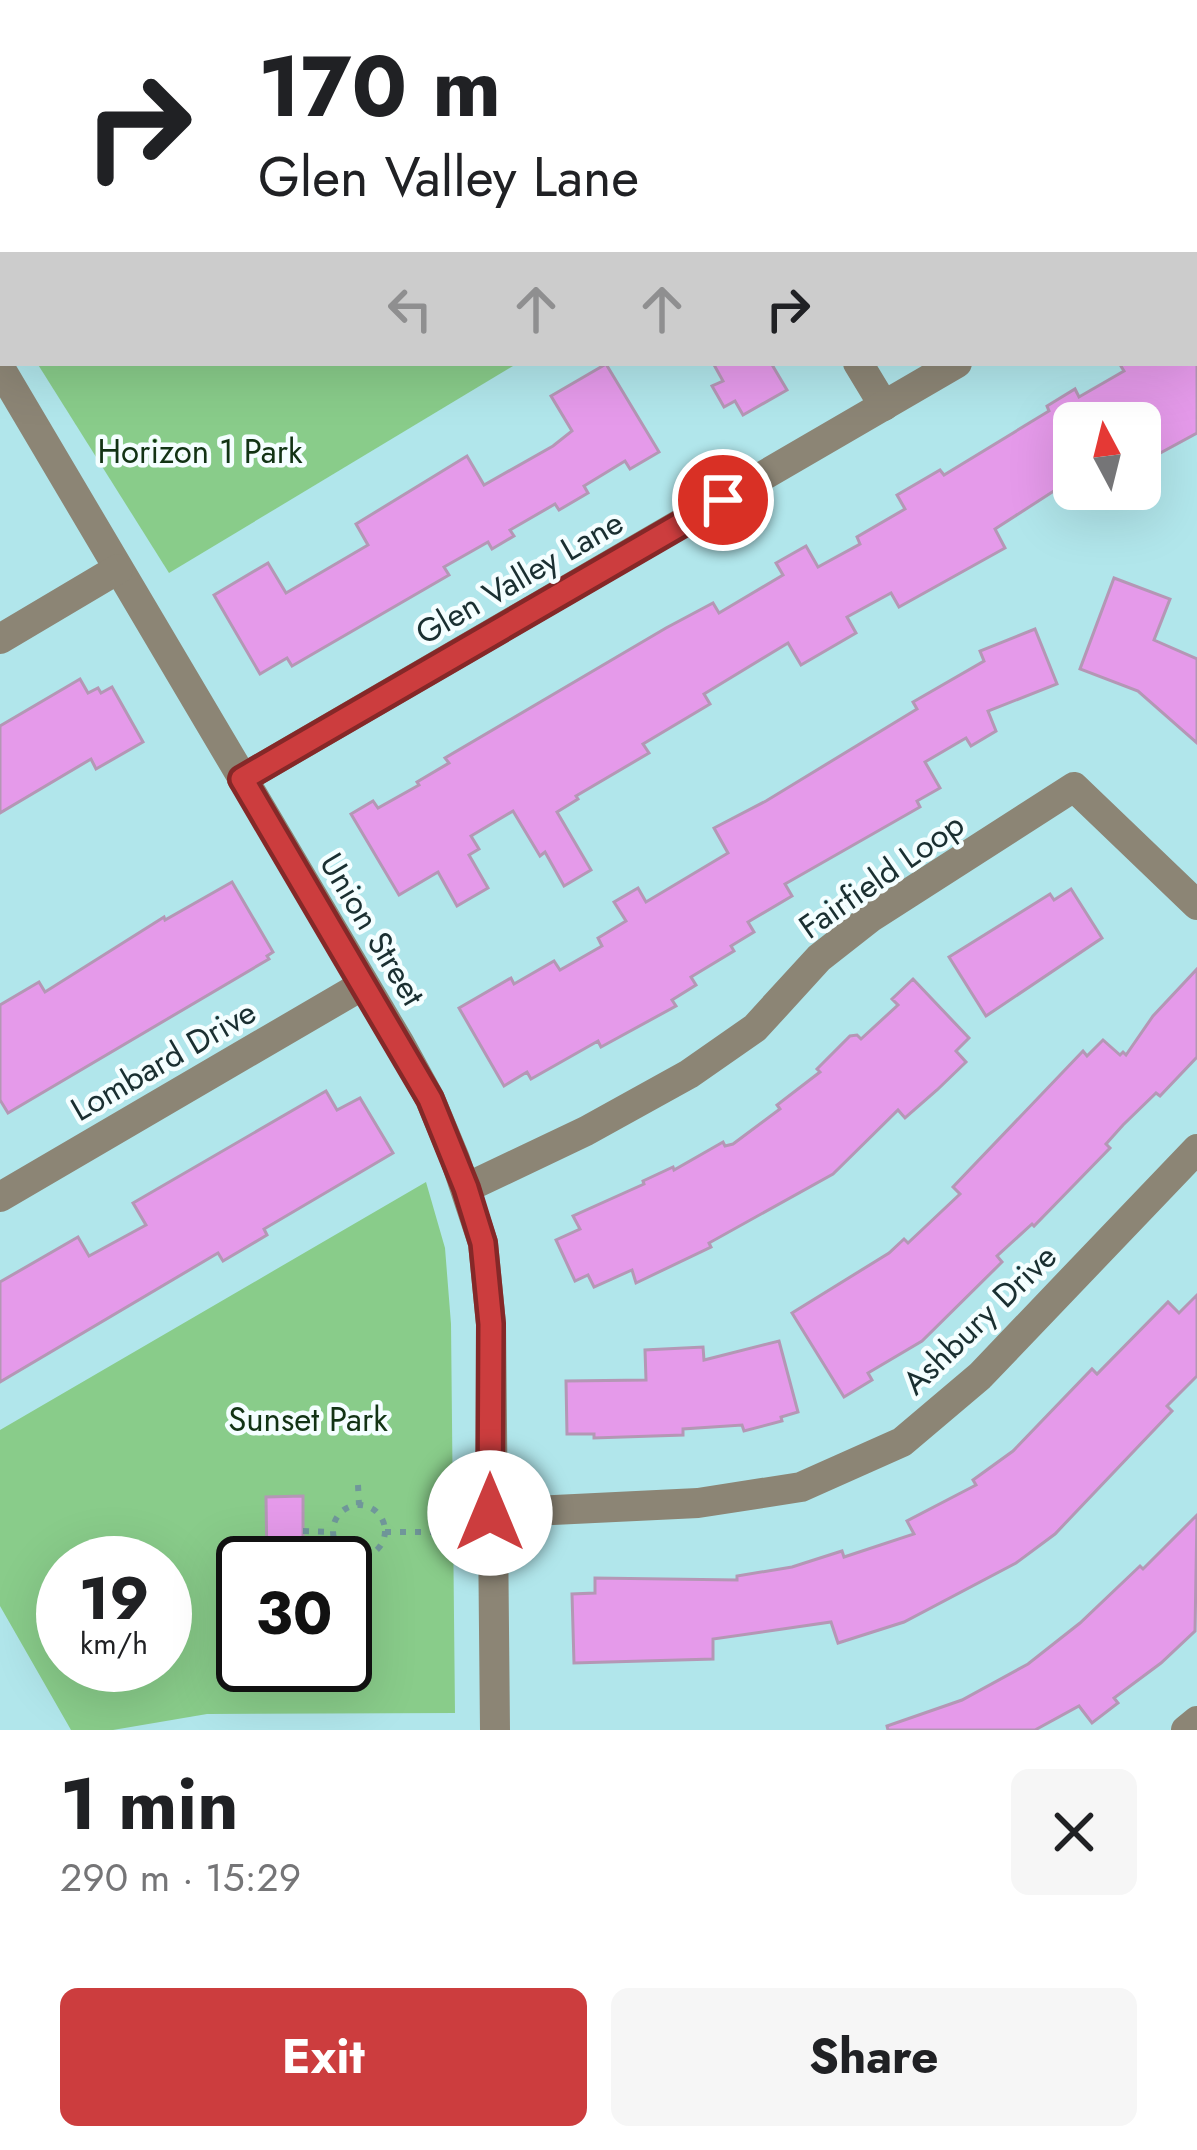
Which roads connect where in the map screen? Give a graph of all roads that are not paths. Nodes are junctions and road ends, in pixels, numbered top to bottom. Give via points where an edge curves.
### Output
1 (859, 366) edge
2 (952, 366) edge
3 (0, 368) edge
4 (884, 406) junction
5 (118, 569) junction
6 (0, 638) edge
7 (242, 779) junction
8 (1197, 904) edge
9 (363, 985) junction
10 (1197, 1149) edge
11 (466, 1188) junction
12 (0, 1197) edge
13 (491, 1523) junction
14 (1197, 1721) edge
15 (495, 1730) edge
16 (1186, 1730) edge

1 - 4 street
2 - 4 street, Glen Valley Lane
3 - 5 street, Union Street
4 - 7 street, Glen Valley Lane
5 - 6 street
5 - 7 street, Union Street
7 - 9 street, Union Street
8 - 11 street, Fairfield Loop via 1074,787 870,918 819,958 755,1028 688,1074
9 - 11 street, Union Street via 430,1099
9 - 12 street, Lombard Drive
10 - 13 street, Ashbury Drive via 980,1376 902,1442 801,1487
11 - 13 street, Union Street via 483,1243 491,1324
13 - 15 street, Union Street
14 - 16 street

